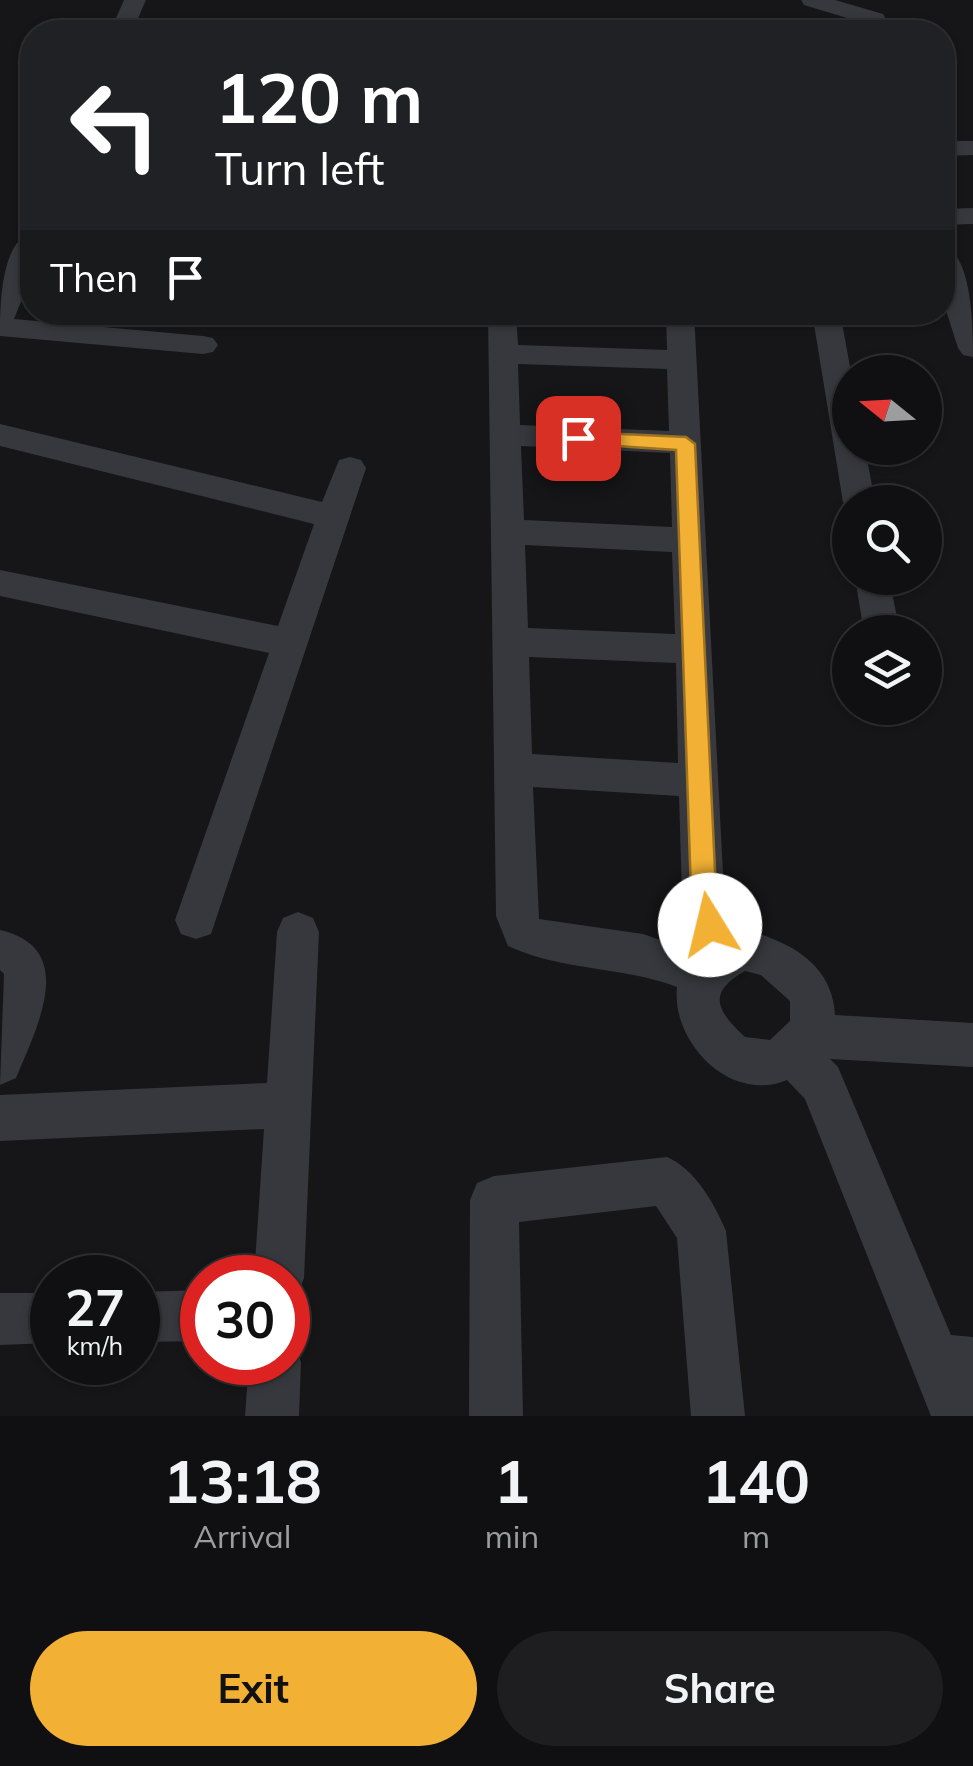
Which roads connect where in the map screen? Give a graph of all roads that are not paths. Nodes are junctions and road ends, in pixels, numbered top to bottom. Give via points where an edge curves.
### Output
1 (812, 0) edge
2 (877, 20) edge
3 (20, 273) edge
4 (955, 293) edge
5 (0, 319) edge
6 (503, 325) edge
7 (681, 325) edge
8 (828, 325) edge
9 (0, 327) edge
10 (203, 345) dead end
11 (973, 348) edge
12 (504, 354) junction
13 (682, 360) junction
14 (0, 435) edge
15 (506, 435) junction
16 (686, 444) junction
17 (350, 468) dead end
18 (856, 485) edge
19 (334, 516) junction
20 (508, 532) junction
21 (690, 540) junction
22 (0, 583) edge
23 (510, 642) junction
24 (290, 643) junction
25 (695, 649) junction
26 (514, 770) junction
27 (700, 781) junction
28 (196, 920) dead end
29 (298, 932) dead end
30 (0, 950) edge
31 (710, 967) junction
32 (801, 1045) junction
33 (973, 1046) edge
34 (0, 1062) edge
35 (289, 1104) junction
36 (0, 1118) edge
37 (280, 1255) edge
38 (0, 1318) edge
39 (30, 1318) edge
40 (954, 1361) edge
41 (274, 1385) edge
42 (272, 1416) edge
43 (496, 1416) edge
44 (718, 1416) edge
45 (958, 1416) edge

1 - 2 street
3 - 5 street
4 - 11 street
6 - 12 street
7 - 13 street
8 - 18 street
9 - 10 street
12 - 13 street
12 - 15 street
13 - 16 street
14 - 19 street
15 - 16 street
15 - 20 street
16 - 21 street
17 - 19 street
19 - 24 street
20 - 21 street
20 - 23 street
21 - 25 street
22 - 24 street
23 - 25 street
23 - 26 street
24 - 28 street
25 - 27 street
26 - 27 street
26 - 31 street via 516,916 523,932
27 - 31 street
29 - 35 street
30 - 34 street via 14,953 26,968
31 - 32 street via 741,950 790,966 814,1011
31 - 32 street via 696,999 701,1024 718,1046 742,1060 769,1063
32 - 33 street
32 - 40 street
35 - 36 street
35 - 37 street
38 - 39 street
40 - 45 street
41 - 42 street
43 - 44 street via 494,1200 667,1181 700,1231

